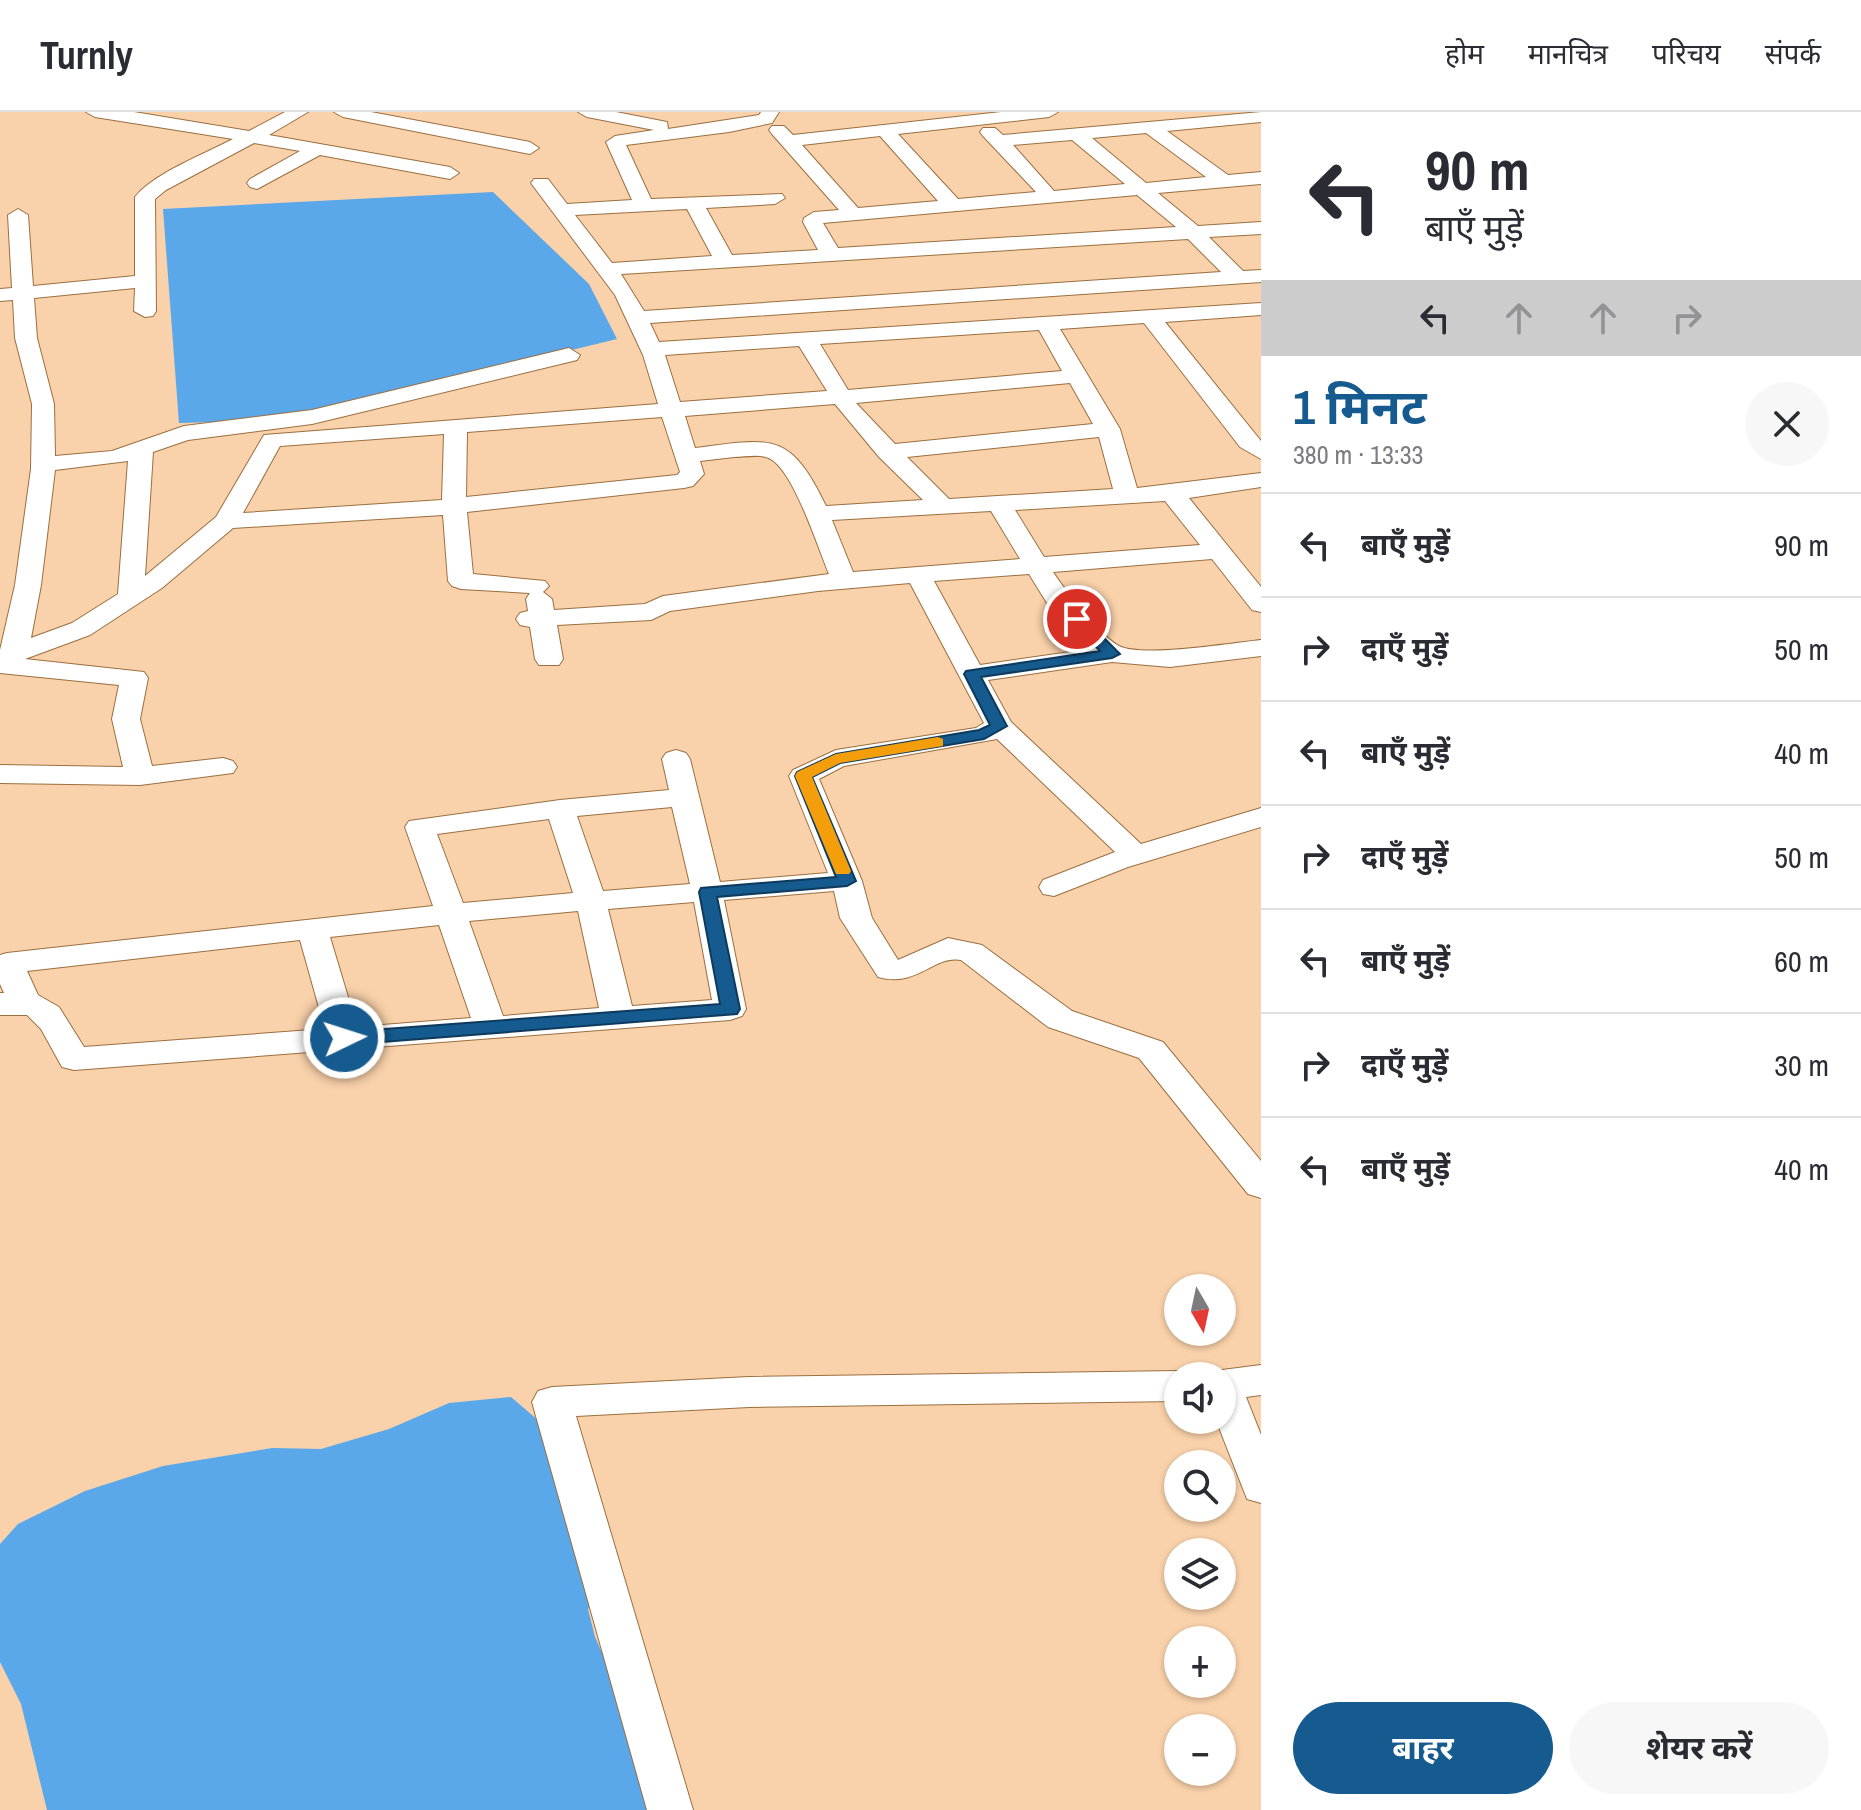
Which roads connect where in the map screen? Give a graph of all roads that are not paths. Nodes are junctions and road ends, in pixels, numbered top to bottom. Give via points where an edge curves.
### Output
1 (95, 112) edge
2 (186, 112) edge
3 (299, 112) edge
4 (343, 112) edge
5 (587, 112) edge
6 (1049, 112) edge
7 (768, 116) edge
8 (1261, 117) edge
9 (1239, 119) junction
10 (975, 121) junction
11 (167, 122) junction
12 (1149, 127) junction
13 (885, 131) junction
14 (692, 132) junction
15 (1261, 133) edge
16 (1076, 134) junction
17 (252, 137) junction
18 (791, 141) junction
19 (1000, 141) junction
20 (530, 148) dead end
21 (318, 149) junction
22 (450, 173) dead end
23 (1261, 178) edge
24 (1224, 181) junction
25 (257, 183) dead end
26 (541, 183) dead end
27 (1143, 189) junction
28 (1049, 197) junction
29 (775, 198) dead end
30 (693, 202) junction
31 (644, 205) junction
32 (953, 206) junction
33 (562, 210) junction
34 (853, 214) junction
35 (18, 215) dead end
36 (1261, 228) edge
37 (1192, 231) junction
38 (1093, 238) junction
39 (832, 256) junction
40 (725, 261) junction
41 (608, 269) junction
42 (1261, 276) edge
43 (1237, 277) junction
44 (144, 281) junction
45 (1135, 284) junction
46 (12, 294) edge
47 (1261, 309) edge
48 (145, 311) dead end
49 (1150, 317) junction
50 (636, 318) junction
51 (1046, 324) junction
52 (26, 338) junction
53 (0, 341) edge
54 (807, 341) junction
55 (651, 349) junction
56 (569, 355) dead end
57 (1076, 376) junction
58 (842, 397) junction
59 (671, 409) junction
60 (456, 425) junction
61 (1108, 429) junction
62 (141, 451) junction
63 (887, 452) junction
64 (1261, 452) edge
65 (686, 456) junction
66 (43, 464) junction
67 (1261, 480) edge
68 (1172, 493) junction
69 (1127, 494) junction
70 (454, 504) junction
71 (999, 504) junction
72 (944, 508) junction
73 (817, 514) junction
74 (226, 521) junction
75 (1218, 551) junction
76 (1037, 565) junction
77 (918, 575) junction
78 (844, 581) junction
79 (131, 597) junction
80 (1261, 604) edge
81 (536, 619) junction
82 (1261, 648) edge
83 (1112, 654) junction
84 (549, 659) dead end
85 (5, 660) edge
86 (972, 674) junction
87 (999, 726) junction
88 (676, 759) dead end
89 (223, 767) dead end
90 (0, 774) edge
91 (140, 776) junction
92 (685, 797) junction
93 (560, 809) junction
94 (1261, 817) edge
95 (1135, 855) junction
96 (847, 881) junction
97 (1054, 887) dead end
98 (707, 892) junction
99 (591, 901) junction
100 (450, 914) junction
101 (312, 929) junction
102 (11, 1001) edge
103 (618, 1018) junction
104 (491, 1027) junction
105 (344, 1038) junction
106 (1261, 1185) edge
107 (1236, 1383) edge
108 (1164, 1386) edge
109 (1261, 1487) edge
110 (670, 1810) edge

1 - 11 street
2 - 11 street
3 - 17 street
4 - 20 street
5 - 14 street
6 - 10 street
7 - 14 street via 733,128
7 - 18 street
8 - 9 street
9 - 12 street
9 - 15 street
10 - 13 street
10 - 19 street
11 - 17 street
12 - 16 street
12 - 24 street
13 - 18 street
13 - 32 street
14 - 31 street via 615,142
16 - 19 street
16 - 27 street
17 - 21 street
17 - 44 street via 145,197
18 - 34 street
19 - 28 street
21 - 22 street
21 - 25 street
23 - 24 street
24 - 27 street
26 - 33 street
27 - 28 street
27 - 37 street
28 - 32 street
29 - 30 street
30 - 31 street
30 - 40 street
31 - 33 street
32 - 34 street
33 - 41 street
34 - 39 street via 814,218
35 - 46 street
36 - 37 street
37 - 38 street
37 - 43 street
38 - 39 street
38 - 45 street
39 - 40 street
40 - 41 street
41 - 50 street
42 - 43 street
43 - 45 street
44 - 46 street
44 - 48 street
45 - 50 street
46 - 52 street
47 - 49 street
49 - 51 street
49 - 64 street
50 - 55 street
51 - 54 street
51 - 57 street
52 - 53 street
52 - 66 street via 43,404
54 - 55 street
54 - 58 street
55 - 59 street
56 - 62 street via 312,417 184,433
57 - 58 street
57 - 61 street
58 - 59 street
58 - 63 street
59 - 60 street
59 - 65 street
60 - 70 street
60 - 74 street via 272,440
61 - 63 street
61 - 69 street
62 - 66 street
62 - 79 street
63 - 72 street
65 - 70 street via 692,474 684,481
65 - 73 street via 779,453
66 - 85 street via 30,571
67 - 68 street
68 - 69 street
68 - 75 street
69 - 71 street
70 - 74 street
70 - 81 street via 461,581 535,580
71 - 72 street
71 - 76 street
72 - 73 street
73 - 78 street
74 - 79 street
75 - 76 street
75 - 80 street
76 - 77 street
76 - 83 street via 1059,602
77 - 78 street
77 - 86 street
78 - 81 street via 663,604 651,612
79 - 85 street via 81,629
81 - 84 street
82 - 83 street via 1170,659
83 - 86 street
85 - 91 street via 134,678 126,719
86 - 87 street
87 - 95 street
87 - 96 street via 984,735 836,759 803,776
88 - 92 street
89 - 91 street
90 - 91 street
92 - 93 street
92 - 98 street
93 - 99 street
93 - 100 street via 420,827
94 - 95 street
95 - 97 street
96 - 98 street
96 - 106 street via 856,918 889,970 903,970 948,948 971,952 1060,1019 1151,1050
98 - 99 street
98 - 103 street via 730,1009
99 - 100 street
99 - 103 street
100 - 101 street
100 - 104 street
101 - 102 street via 7,963
101 - 105 street
102 - 105 street via 47,1011 74,1059
103 - 104 street
104 - 105 street
107 - 109 street
108 - 110 street via 749,1392 552,1402

